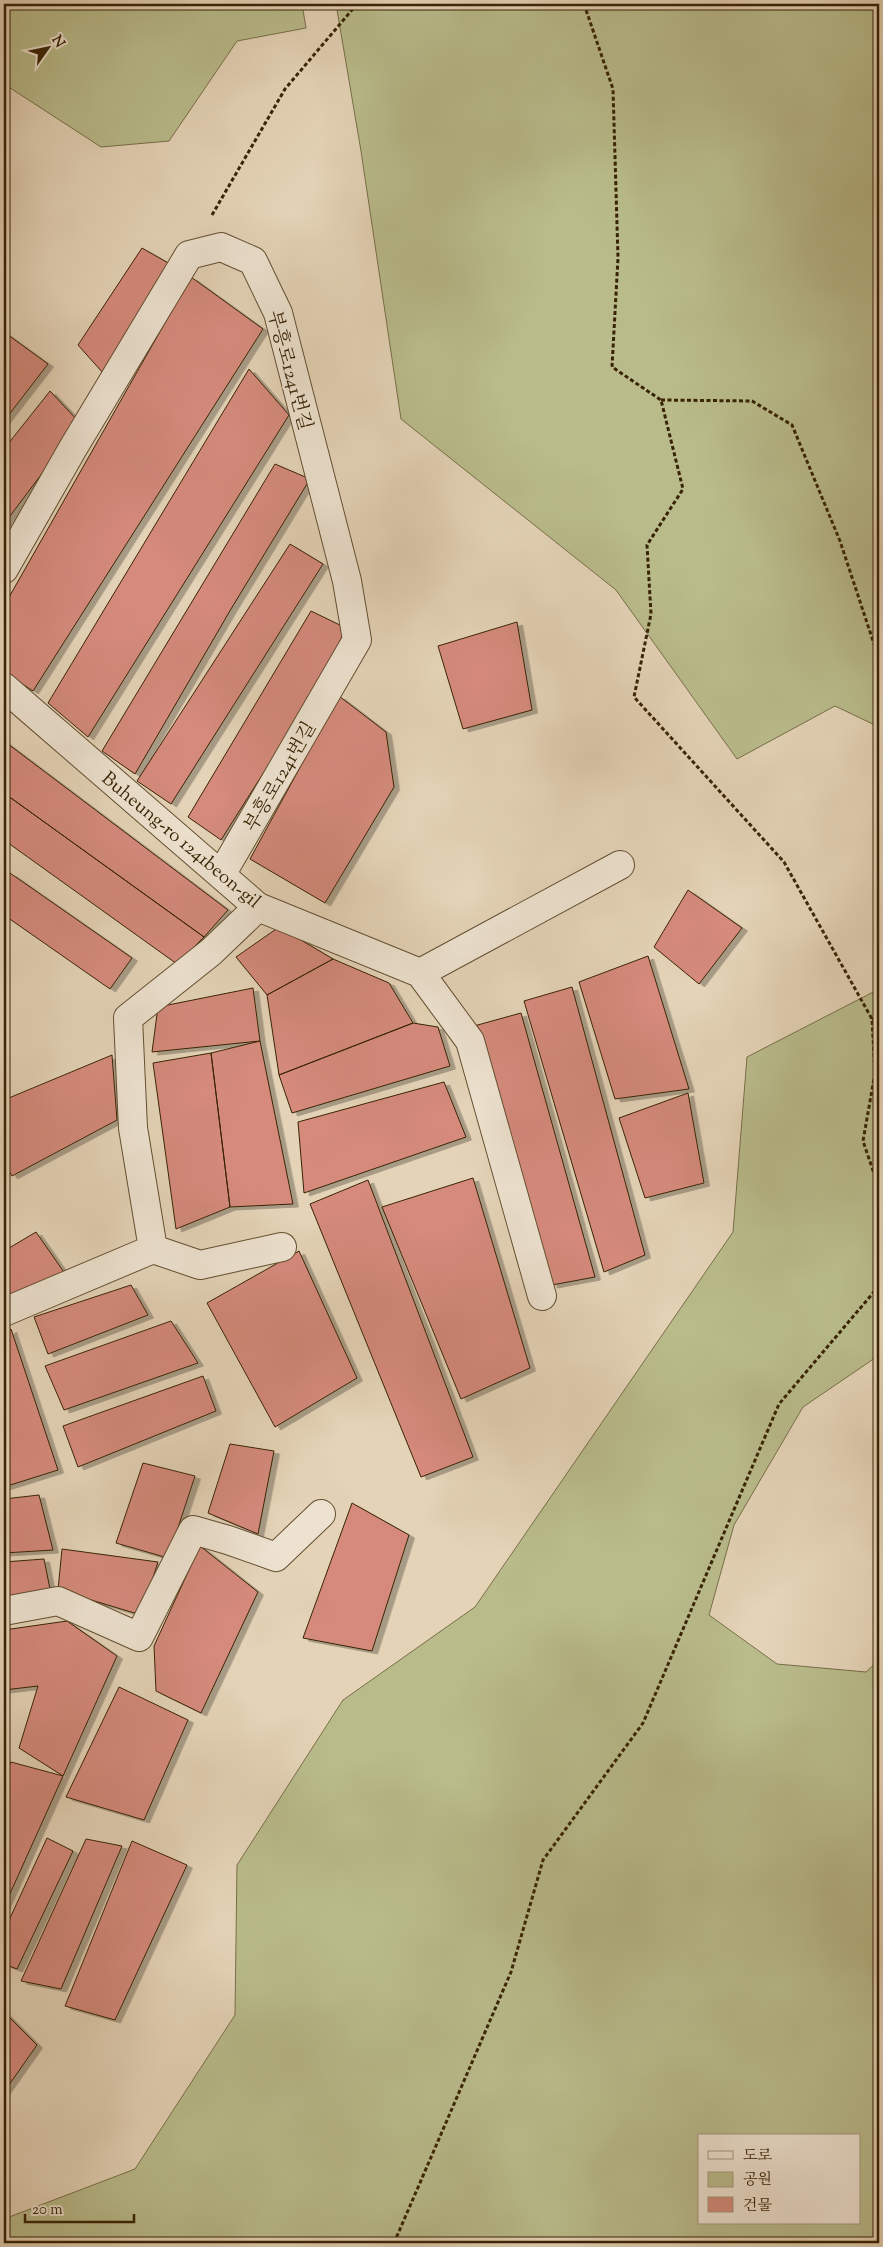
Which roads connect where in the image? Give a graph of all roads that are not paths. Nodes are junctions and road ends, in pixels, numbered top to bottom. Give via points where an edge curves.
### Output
1 (4, 569) edge
2 (4, 687) edge
3 (620, 865) dead end
4 (221, 874) junction
5 (258, 907) junction
6 (420, 973) junction
7 (282, 1247) dead end
8 (153, 1249) junction
9 (542, 1296) dead end
10 (4, 1312) edge
11 (321, 1514) dead end
12 (4, 1612) edge

1 - 4 lane, 부흥로1241번길 via 189,255 221,247 253,261 278,313 347,581 357,640
2 - 4 lane, Buheung-ro 1241beon-gil
3 - 6 lane
4 - 5 lane, Buheung-ro 1241beon-gil
5 - 6 lane, Buheung-ro 1241beon-gil
5 - 8 lane via 211,952 128,1018 133,1128
6 - 9 lane via 470,1041
7 - 8 lane via 200,1265
8 - 10 lane
11 - 12 lane via 276,1557 193,1530 140,1637 58,1601

